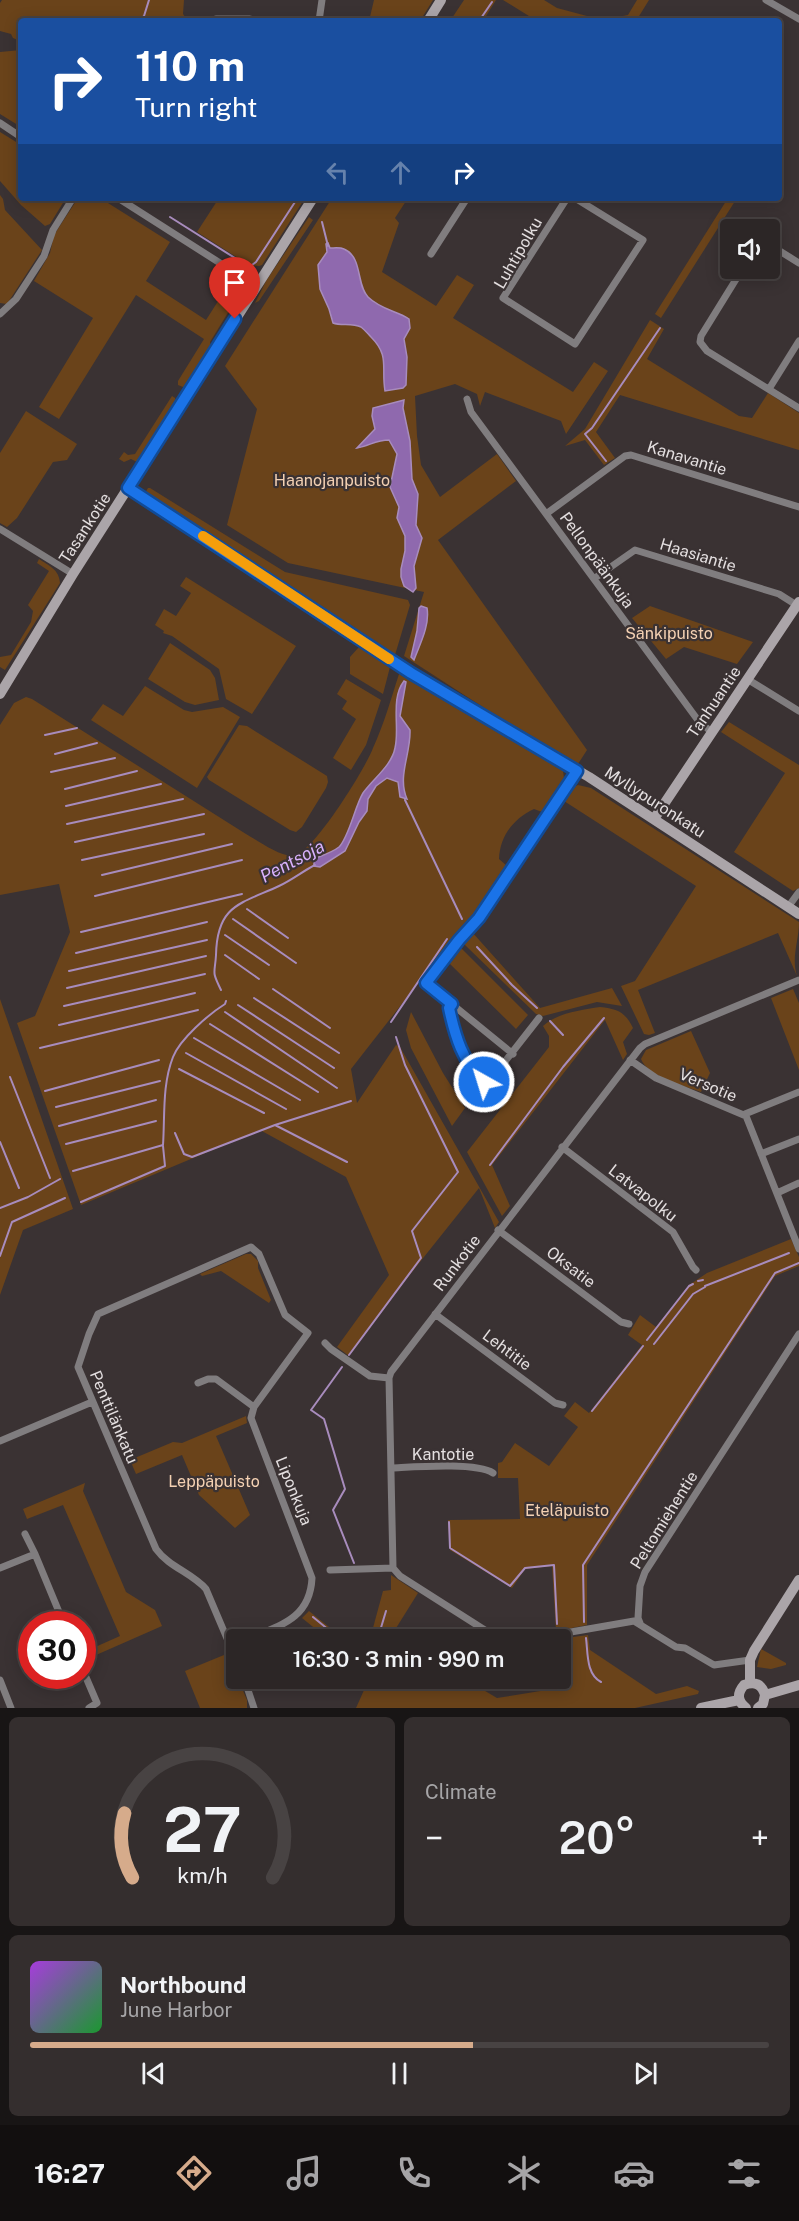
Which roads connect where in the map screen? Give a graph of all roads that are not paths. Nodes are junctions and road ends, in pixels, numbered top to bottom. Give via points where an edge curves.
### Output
1 (322, 0) edge
2 (441, 0) edge
3 (766, 0) edge
4 (319, 18) edge
5 (431, 18) edge
6 (799, 19) edge
7 (0, 123) edge
8 (18, 135) edge
9 (71, 201) edge
10 (123, 201) edge
11 (311, 201) edge
12 (465, 201) edge
13 (565, 201) edge
14 (580, 201) edge
15 (780, 251) edge
16 (431, 254) dead end
17 (799, 263) edge
18 (736, 279) edge
19 (256, 286) junction
20 (0, 314) edge
21 (799, 341) edge
22 (769, 389) junction
23 (467, 399) dead end
24 (799, 408) edge
25 (128, 488) junction
26 (799, 507) edge
27 (546, 514) junction
28 (0, 529) edge
29 (73, 574) junction
30 (595, 578) junction
31 (798, 605) edge
32 (747, 678) junction
33 (0, 694) edge
34 (799, 711) edge
35 (712, 732) junction
36 (577, 771) junction
37 (654, 819) junction
38 (799, 892) edge
39 (788, 907) junction
40 (799, 914) edge
41 (799, 980) edge
42 (452, 1004) junction
43 (539, 1018) dead end
44 (513, 1054) junction
45 (630, 1060) junction
46 (799, 1092) edge
47 (745, 1114) junction
48 (799, 1139) edge
49 (562, 1147) junction
50 (761, 1154) junction
51 (799, 1183) edge
52 (777, 1192) junction
53 (498, 1230) junction
54 (798, 1243) edge
55 (696, 1270) dead end
56 (435, 1314) junction
57 (629, 1324) dead end
58 (799, 1334) edge
59 (325, 1343) dead end
60 (389, 1378) junction
61 (198, 1383) dead end
62 (92, 1402) junction
63 (563, 1405) dead end
64 (254, 1407) junction
65 (0, 1441) edge
66 (392, 1468) junction
67 (493, 1473) dead end
68 (25, 1534) dead end
69 (35, 1554) junction
70 (0, 1568) edge
71 (393, 1568) junction
72 (330, 1570) dead end
73 (799, 1580) edge
74 (59, 1611) edge
75 (640, 1623) junction
76 (226, 1629) edge
77 (269, 1629) edge
78 (483, 1629) edge
79 (571, 1632) edge
80 (750, 1660) junction
81 (0, 1680) edge
82 (750, 1683) junction
83 (799, 1685) edge
84 (91, 1689) edge
85 (248, 1689) edge
86 (765, 1695) junction
87 (742, 1704) edge
88 (98, 1706) edge
89 (11, 1708) edge
90 (89, 1708) edge
91 (254, 1708) edge
92 (701, 1708) edge
93 (758, 1708) edge

1 - 4 street
2 - 5 street
3 - 6 street
7 - 8 street
9 - 20 street via 52,230 44,256 16,299
10 - 19 street
11 - 19 street, Tasankotie
12 - 16 street
13 - 14 street, Luhtipolku via 504,298 575,344 643,240
15 - 17 street
18 - 22 street via 700,342 707,351
19 - 25 street, Tasankotie
21 - 22 street
22 - 24 street
23 - 27 street, Pellonpäänkuja via 471,412
25 - 29 street, Tasankotie
25 - 36 street, Myllypuronkatu via 411,673
26 - 27 street, Kanavantie via 631,454
27 - 30 street, Pellonpäänkuja
28 - 29 street
29 - 33 street, Tasankotie
30 - 31 street, Haasiantie via 635,550 779,594
30 - 35 street, Pellonpäänkuja via 700,723
31 - 32 street, Tanhuantie
32 - 34 street
32 - 35 street, Tanhuantie
35 - 37 street, Tanhuantie
36 - 37 street, Myllypuronkatu
36 - 42 street via 479,918 426,983
37 - 39 street, Myllypuronkatu
38 - 39 street
39 - 40 street, Myllypuronkatu
41 - 45 street, Runkotie via 645,1044
42 - 44 street
42 - 44 street via 449,1008 462,1051 472,1071 484,1082 489,1082
43 - 44 street
45 - 47 street, Versotie via 656,1078
45 - 49 street, Runkotie
46 - 47 street
47 - 50 street, Versotie
48 - 50 street
49 - 53 street, Runkotie
49 - 55 street, Latvapolku via 673,1232
50 - 52 street, Versotie
51 - 52 street
52 - 54 street, Versotie
53 - 56 street, Runkotie
53 - 57 street, Oksatie via 621,1322
56 - 60 street, Runkotie
56 - 63 street, Lehtitie via 555,1403
58 - 75 street, Peltomiehentie via 645,1572 640,1586
59 - 60 street via 370,1376
60 - 66 street
61 - 64 street via 216,1379
62 - 64 street, Penttilänkatu via 78,1367 96,1316 253,1248 285,1315 308,1333
62 - 65 street
62 - 76 street, Penttilänkatu via 156,1549 164,1559 200,1582
64 - 77 street, Liponkuja via 252,1423 312,1578 309,1596 299,1614
66 - 67 street, Kantotie via 473,1467
66 - 71 street
68 - 69 street
69 - 70 street
69 - 74 street
71 - 72 street
71 - 78 street
73 - 80 street
75 - 79 street via 631,1621
75 - 80 street via 711,1664
80 - 82 street
81 - 89 street
82 - 86 street via 761,1686
82 - 87 street via 740,1689
83 - 86 street
84 - 88 street
85 - 91 street
86 - 93 street
87 - 92 street
88 - 90 street

